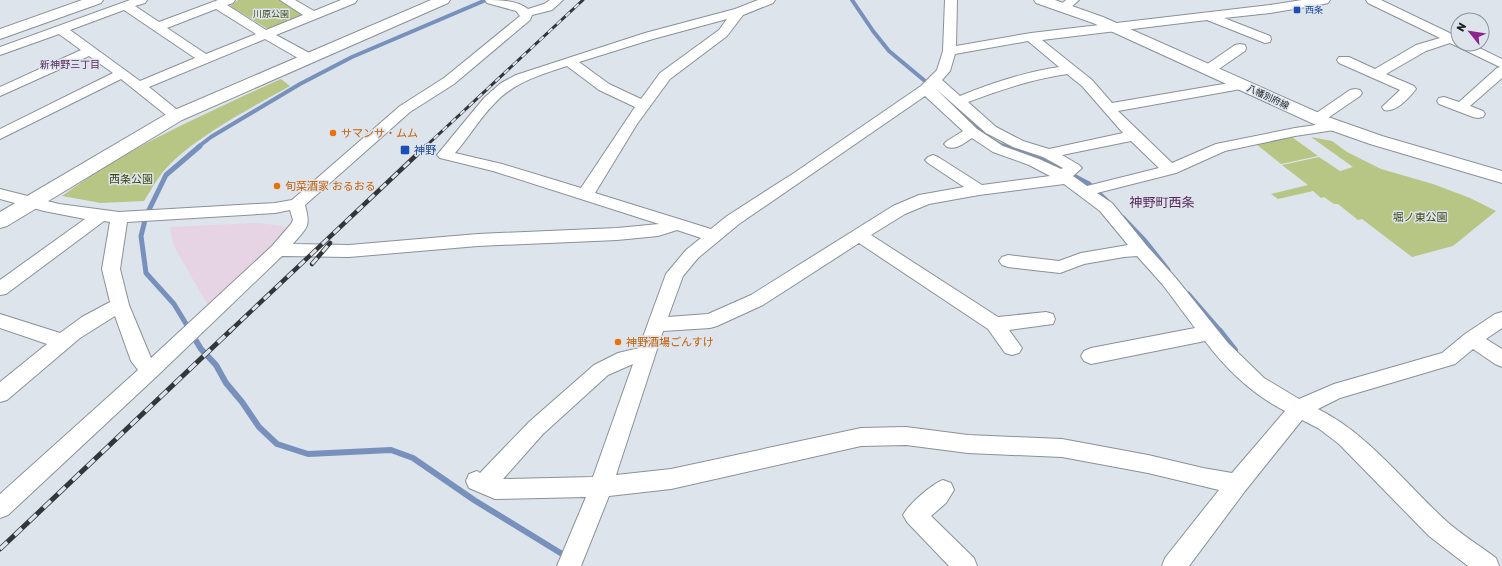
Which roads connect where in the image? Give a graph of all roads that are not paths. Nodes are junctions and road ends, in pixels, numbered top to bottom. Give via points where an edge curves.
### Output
1 (96, 0) edge
2 (141, 0) edge
3 (230, 0) edge
4 (286, 0) edge
5 (351, 0) edge
6 (444, 0) edge
7 (557, 0) edge
8 (769, 0) edge
9 (951, 0) edge
10 (1041, 0) edge
11 (1324, 0) edge
12 (1372, 0) edge
13 (1309, 1) edge
14 (496, 2) edge
15 (1068, 4) edge
16 (218, 5) junction
17 (126, 6) junction
18 (738, 12) junction
19 (526, 13) junction
20 (312, 15) junction
21 (1208, 16) junction
22 (1110, 26) junction
23 (158, 27) junction
24 (61, 29) junction
25 (0, 34) edge
26 (266, 35) junction
27 (1031, 37) junction
28 (1265, 39) dead end
29 (1450, 39) edge
30 (1450, 43) edge
31 (1240, 48) dead end
32 (91, 50) junction
33 (949, 50) junction
34 (0, 51) edge
35 (1477, 52) edge
36 (308, 58) junction
37 (206, 59) junction
38 (1344, 60) dead end
39 (569, 61) junction
40 (1502, 64) edge
41 (1071, 69) junction
42 (1208, 70) junction
43 (1502, 71) edge
44 (121, 74) junction
45 (1376, 74) junction
46 (1241, 84) junction
47 (930, 85) junction
48 (139, 86) junction
49 (0, 92) edge
50 (1355, 93) dead end
51 (958, 101) junction
52 (1444, 101) dead end
53 (643, 105) junction
54 (1389, 107) dead end
55 (1461, 107) junction
56 (1108, 108) junction
57 (1478, 114) dead end
58 (176, 116) junction
59 (1317, 119) junction
60 (1336, 126) junction
61 (972, 132) junction
62 (0, 135) edge
63 (1133, 136) junction
64 (952, 144) dead end
65 (1048, 154) junction
66 (933, 160) dead end
67 (1170, 170) junction
68 (1065, 177) junction
69 (1502, 177) edge
70 (1092, 188) junction
71 (979, 190) junction
72 (0, 194) edge
73 (585, 195) junction
74 (29, 203) junction
75 (297, 204) junction
76 (100, 216) junction
77 (120, 217) junction
78 (0, 222) edge
79 (676, 225) junction
80 (859, 235) junction
81 (714, 236) junction
82 (278, 250) junction
83 (1141, 250) junction
84 (1008, 260) dead end
85 (0, 289) edge
86 (120, 305) junction
87 (1046, 318) dead end
88 (1502, 319) edge
89 (0, 321) edge
90 (995, 324) junction
91 (656, 325) junction
92 (1209, 334) junction
93 (1472, 339) junction
94 (64, 342) junction
95 (1012, 348) dead end
96 (646, 354) junction
97 (1091, 356) dead end
98 (1502, 359) edge
99 (150, 371) junction
100 (0, 394) edge
101 (1300, 409) junction
102 (1237, 484) junction
103 (601, 487) junction
104 (943, 490) dead end
105 (0, 508) edge
106 (569, 566) edge
107 (965, 566) edge
108 (1174, 566) edge
109 (1487, 566) edge

1 - 25 street
2 - 17 street
3 - 16 street
4 - 20 street
5 - 20 street
6 - 36 street
7 - 19 street via 548,7
8 - 18 street
9 - 33 street
10 - 15 street, 八幡別府線
11 - 13 street
12 - 29 street
13 - 21 street
14 - 19 street via 520,8
15 - 22 street, 八幡別府線
16 - 23 street
16 - 26 street
17 - 23 street
17 - 24 street
18 - 39 street via 648,36
18 - 53 street via 723,33 673,69
19 - 75 street via 526,17 449,81 405,109
20 - 26 street
21 - 22 street
21 - 28 street
22 - 27 street
22 - 42 street, 八幡別府線
23 - 37 street
24 - 32 street
24 - 34 street
26 - 36 street
26 - 37 street
27 - 33 street
27 - 41 street
30 - 45 street via 1421,48
31 - 42 street
32 - 44 street
32 - 49 street
33 - 47 street via 943,71
35 - 40 street
36 - 58 street
37 - 48 street
38 - 45 street
39 - 53 street via 613,94
39 - 73 street via 506,86 472,120 464,135 446,155 497,166
41 - 51 street via 1038,74
41 - 56 street
42 - 46 street, 八幡別府線
43 - 55 street
44 - 48 street
44 - 62 street
45 - 54 street via 1409,89
46 - 56 street
46 - 59 street, 八幡別府線
47 - 51 street
47 - 61 street
47 - 81 street via 733,220
48 - 58 street
50 - 59 street
51 - 65 street via 1004,138
52 - 55 street
53 - 73 street
55 - 57 street
56 - 63 street
58 - 74 street
59 - 60 street, 八幡別府線
60 - 67 street via 1221,147
60 - 69 street, 八幡別府線
61 - 64 street
61 - 68 street via 998,149
63 - 65 street
63 - 67 street
65 - 68 street via 1074,168
66 - 71 street
67 - 70 street
68 - 70 street
68 - 71 street
70 - 83 street
71 - 80 street via 925,199 899,210
72 - 74 street
73 - 79 street
74 - 76 street
74 - 78 street
75 - 77 street via 275,208
75 - 82 street via 301,220
76 - 77 street
76 - 85 street
77 - 86 street via 111,269
79 - 81 street
79 - 82 street via 658,230 617,234 492,239 349,251
80 - 90 street
80 - 91 street via 757,300 710,321
81 - 91 street via 692,254 675,274
82 - 99 street
83 - 84 street via 1088,258 1060,267
83 - 92 street via 1169,281
86 - 94 street via 105,311
86 - 99 street via 141,361
87 - 90 street
88 - 93 street
89 - 94 street
90 - 95 street
91 - 96 street
92 - 97 street via 1113,343
92 - 101 street via 1257,384
93 - 98 street
93 - 101 street via 1448,359 1334,392
94 - 100 street
96 - 103 street
96 - 103 street via 625,358 601,370 480,482 495,489
99 - 105 street
101 - 102 street
101 - 109 street via 1326,422 1347,438 1437,528
102 - 103 street via 1062,448 968,444 906,436 861,437 671,479
102 - 108 street
103 - 106 street
104 - 107 street via 915,515

